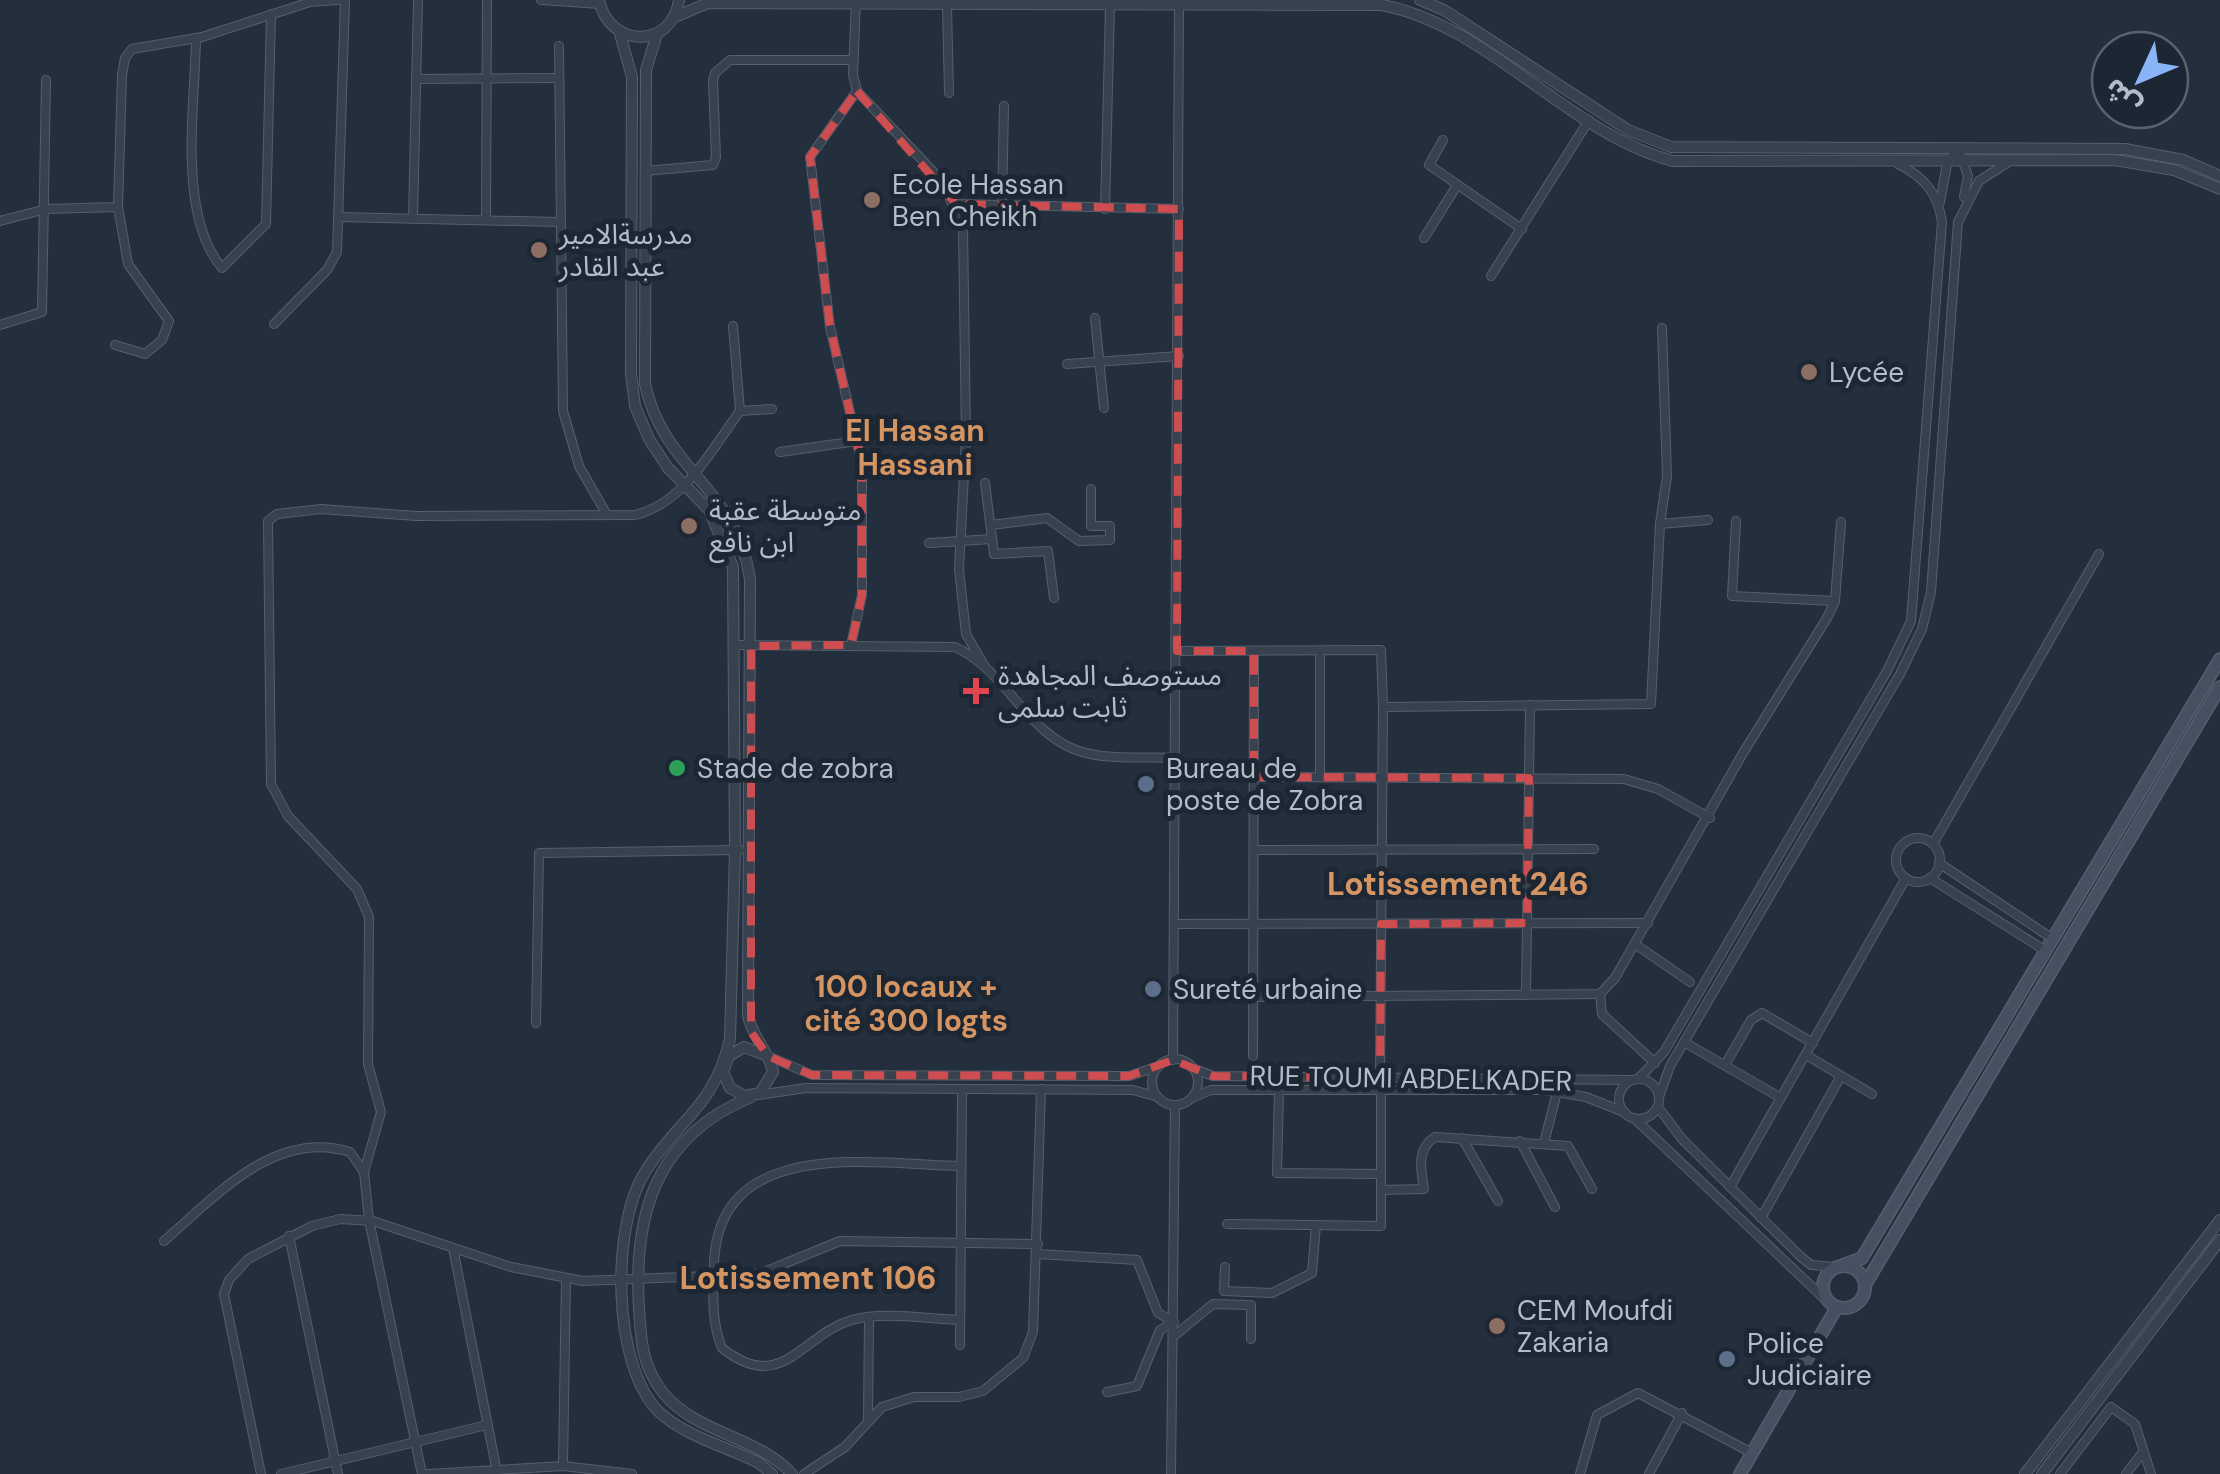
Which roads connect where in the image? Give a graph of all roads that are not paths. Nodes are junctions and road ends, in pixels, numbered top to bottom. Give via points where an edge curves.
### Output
1 (341, 0) edge
2 (418, 0) edge
3 (487, 0) edge
4 (541, 0) edge
5 (550, 0) edge
6 (679, 0) edge
7 (1420, 0) edge
8 (600, 2) edge
9 (856, 2) edge
10 (947, 5) junction
11 (1110, 6) junction
12 (1180, 6) junction
13 (270, 14) junction
14 (674, 17) junction
15 (620, 34) junction
16 (657, 34) junction
17 (196, 38) junction
18 (558, 46) dead end
19 (853, 60) junction
20 (558, 78) junction
21 (416, 79) junction
22 (46, 80) dead end
23 (487, 80) junction
24 (857, 91) junction
25 (949, 93) dead end
26 (1004, 106) dead end
27 (1589, 120) junction
28 (1442, 140) dead end
29 (1958, 147) junction
30 (2007, 163) junction
31 (1898, 164) junction
32 (1946, 164) junction
33 (1965, 164) junction
34 (645, 171) junction
35 (2220, 176) edge
36 (1456, 186) junction
37 (2220, 189) edge
38 (956, 204) junction
39 (1940, 204) junction
40 (1002, 206) junction
41 (118, 207) junction
42 (1963, 207) junction
43 (46, 209) junction
44 (1105, 209) junction
45 (1179, 209) junction
46 (339, 217) junction
47 (413, 219) junction
48 (0, 220) edge
49 (486, 220) junction
50 (560, 222) junction
51 (1522, 228) junction
52 (1424, 238) dead end
53 (1490, 276) dead end
54 (1095, 318) dead end
55 (274, 324) dead end
56 (0, 325) edge
57 (733, 326) dead end
58 (1662, 328) dead end
59 (115, 345) dead end
60 (1179, 356) junction
61 (1099, 362) junction
62 (1067, 364) dead end
63 (1104, 408) dead end
64 (772, 409) dead end
65 (740, 411) junction
66 (857, 441) junction
67 (780, 452) dead end
68 (694, 473) junction
69 (985, 483) dead end
70 (685, 486) junction
71 (1091, 490) dead end
72 (608, 515) junction
73 (1708, 520) dead end
74 (1736, 521) dead end
75 (1841, 522) dead end
76 (1660, 524) junction
77 (990, 525) junction
78 (992, 539) junction
79 (958, 542) junction
80 (929, 544) dead end
81 (2099, 554) dead end
82 (1054, 598) dead end
83 (1835, 600) junction
84 (965, 627) junction
85 (736, 645) junction
86 (942, 645) junction
87 (751, 646) junction
88 (851, 646) junction
89 (1177, 651) junction
90 (1254, 651) junction
91 (1320, 651) junction
92 (2220, 659) edge
93 (985, 666) junction
94 (2220, 687) edge
95 (1530, 705) junction
96 (1384, 707) junction
97 (1176, 758) junction
98 (1254, 777) junction
99 (1320, 777) junction
100 (1382, 777) junction
101 (1529, 778) junction
102 (1710, 818) junction
103 (1932, 844) junction
104 (749, 849) junction
105 (1382, 849) junction
106 (735, 850) junction
107 (1254, 850) junction
108 (1528, 850) junction
109 (1594, 850) dead end
110 (1939, 864) junction
111 (1906, 878) junction
112 (1930, 878) junction
113 (1527, 923) junction
114 (1648, 923) junction
115 (1175, 924) junction
116 (1381, 924) junction
117 (1253, 925) junction
118 (2053, 939) junction
119 (1635, 944) junction
120 (2046, 951) junction
121 (1690, 982) dead end
122 (1212, 990) dead end
123 (1253, 993) junction
124 (1600, 994) junction
125 (1526, 995) junction
126 (1380, 996) junction
127 (536, 1023) dead end
128 (1684, 1042) junction
129 (1813, 1044) junction
130 (1806, 1055) junction
131 (768, 1056) junction
132 (1253, 1056) dead end
133 (1173, 1060) junction
134 (724, 1063) junction
135 (1655, 1063) junction
136 (1160, 1066) junction
137 (1725, 1066) junction
138 (1192, 1068) junction
139 (1841, 1076) junction
140 (1380, 1078) junction
141 (1635, 1080) junction
142 (962, 1089) junction
143 (1041, 1089) junction
144 (1279, 1090) junction
145 (1381, 1090) junction
146 (1557, 1092) junction
147 (1872, 1094) dead end
148 (753, 1096) junction
149 (1659, 1097) junction
150 (1158, 1098) junction
151 (1192, 1098) junction
152 (1781, 1098) junction
153 (1176, 1105) junction
154 (1658, 1107) junction
155 (1624, 1112) junction
156 (1634, 1119) junction
157 (1462, 1138) junction
158 (1520, 1142) junction
159 (1544, 1143) junction
160 (960, 1166) junction
161 (364, 1172) junction
162 (1381, 1174) junction
163 (1730, 1187) junction
164 (1592, 1188) dead end
165 (1381, 1190) junction
166 (1498, 1201) dead end
167 (1555, 1207) dead end
168 (1761, 1218) junction
169 (369, 1220) junction
170 (2220, 1220) edge
171 (1227, 1224) dead end
172 (1316, 1225) junction
173 (289, 1236) junction
174 (2220, 1240) edge
175 (164, 1241) dead end
176 (960, 1241) junction
177 (454, 1248) junction
178 (1038, 1249) junction
179 (1225, 1266) dead end
180 (1839, 1266) junction
181 (714, 1276) junction
182 (566, 1278) junction
183 (638, 1280) junction
184 (624, 1281) junction
185 (1865, 1285) junction
186 (1832, 1304) junction
187 (869, 1317) junction
188 (960, 1320) junction
189 (1174, 1322) junction
190 (1174, 1336) junction
191 (1251, 1339) dead end
192 (960, 1345) dead end
193 (1107, 1392) dead end
194 (1682, 1413) junction
195 (868, 1422) junction
196 (487, 1424) junction
197 (414, 1444) junction
198 (2143, 1452) junction
199 (1752, 1453) junction
200 (334, 1459) junction
201 (563, 1466) junction
202 (496, 1467) junction
203 (261, 1474) edge
204 (281, 1474) edge
205 (338, 1474) edge
206 (425, 1474) edge
207 (632, 1474) edge
208 (772, 1474) edge
209 (792, 1474) edge
210 (804, 1474) edge
211 (1172, 1474) edge
212 (1580, 1474) edge
213 (1648, 1474) edge
214 (1740, 1474) edge
215 (2025, 1474) edge
216 (2042, 1474) edge
217 (2060, 1474) edge
218 (2126, 1474) edge
219 (2150, 1474) edge

1 - 13 street
1 - 46 street
2 - 21 street
3 - 23 street
4 - 5 street
5 - 8 street
6 - 14 street
7 - 29 street via 1650,142 1693,148
8 - 15 street
9 - 10 street
9 - 14 street via 708,3
9 - 19 street
10 - 11 street
10 - 25 street
11 - 12 street
11 - 44 street
12 - 27 street via 1409,10
12 - 45 street
13 - 17 street
13 - 17 street via 266,224 222,268 206,250 195,210
14 - 16 street
15 - 16 street
15 - 70 street via 632,77 632,391 649,439
16 - 34 street via 646,70
17 - 41 street via 142,45 125,58
18 - 20 street
19 - 24 street
19 - 34 street via 730,60 713,81 713,164
20 - 23 street
20 - 50 street
21 - 23 street
21 - 47 street
22 - 43 street
23 - 49 street
24 - 38 street
24 - 66 street via 810,157 830,327
26 - 40 street
27 - 31 street via 1652,156 1690,164
27 - 51 street
28 - 36 street via 1428,165
29 - 32 street
29 - 33 street
29 - 35 street via 2151,152
30 - 33 street
30 - 37 street via 2149,164
30 - 42 street via 1979,181
31 - 32 street
31 - 39 street via 1922,178
32 - 33 street
32 - 39 street
33 - 42 street
34 - 68 street via 645,384 659,428
36 - 51 street
36 - 52 street
38 - 40 street
38 - 79 street via 965,248 966,361
39 - 135 street via 1912,621
40 - 44 street
41 - 43 street
41 - 59 street via 128,264 169,321 162,340 145,354
42 - 128 street via 1922,630
43 - 48 street
43 - 56 street via 42,312
44 - 45 street
45 - 60 street
46 - 47 street
46 - 55 street via 334,261
47 - 49 street
49 - 50 street
50 - 72 street via 564,411 579,466
51 - 53 street
54 - 61 street
57 - 65 street
58 - 76 street via 1668,476
60 - 61 street
60 - 89 street
61 - 62 street
61 - 63 street
64 - 65 street
65 - 68 street
66 - 67 street
66 - 88 street via 864,564
68 - 70 street
68 - 87 street via 740,534 750,579
69 - 77 street
70 - 72 street via 650,511
70 - 85 street via 709,510 728,548
71 - 77 street via 1091,526 1110,526 1110,540 1079,540 1047,518
72 - 161 street via 416,516 321,508 268,521 272,784 288,816 358,889 369,917 368,1064 381,1112
73 - 76 street
74 - 83 street via 1732,596
75 - 83 street
76 - 95 street via 1651,704
77 - 78 street
78 - 79 street
78 - 82 street via 994,554 1048,551
79 - 80 street
79 - 84 street
81 - 103 street
83 - 102 street
84 - 86 street
84 - 93 street
85 - 87 street
85 - 106 street
86 - 88 street
86 - 93 street
87 - 88 street
87 - 104 street
89 - 90 street
89 - 97 street
90 - 91 street
90 - 98 street
91 - 96 street via 1381,650
91 - 99 street
92 - 118 main road
93 - 97 street via 1066,746 1091,754
94 - 185 main road
95 - 96 street
95 - 101 street
96 - 100 street
97 - 115 street
98 - 99 street
98 - 107 street
99 - 100 street
100 - 101 street
100 - 105 street
101 - 102 street via 1641,782
101 - 108 street
102 - 114 street
103 - 110 street
103 - 111 street via 1912,839 1900,847 1896,860
104 - 106 street
104 - 131 street via 748,1016
105 - 107 street
105 - 108 street
105 - 116 street
106 - 127 street via 539,853
106 - 134 street via 733,1018
107 - 117 street
108 - 109 street
108 - 113 street
110 - 112 street
110 - 118 street
111 - 112 street
111 - 129 street
112 - 120 street
113 - 114 street
113 - 116 street
113 - 125 street
114 - 119 street
115 - 117 street
115 - 133 street
116 - 117 street
116 - 126 street
117 - 123 street
118 - 120 main road
119 - 121 street
119 - 124 street
120 - 180 main road via 1862,1258
122 - 123 street
123 - 126 street
123 - 132 street
124 - 125 street
124 - 135 street via 1602,1014
125 - 126 street
126 - 140 street
128 - 137 street
128 - 149 street
129 - 130 street
129 - 137 street via 1762,1012
130 - 139 street
130 - 152 street
131 - 134 street via 744,1047
131 - 136 street via 812,1075 1129,1076
131 - 148 street via 772,1080
133 - 136 street
133 - 138 street
134 - 148 street via 730,1088
134 - 184 street via 702,1106 644,1173 628,1218
135 - 141 street
136 - 150 street via 1152,1080
137 - 152 street
138 - 140 street, RUE TOUMI ABDELKADER via 1213,1076
138 - 151 street via 1198,1082
139 - 147 street
139 - 168 street
140 - 141 street, RUE TOUMI ABDELKADER
141 - 149 street via 1652,1083
141 - 155 street via 1620,1092
142 - 143 street
142 - 148 street via 806,1088
142 - 160 street
143 - 150 street via 1133,1090
143 - 178 street
144 - 145 street, RUE TOUMI ABDELKADER
144 - 151 street, RUE TOUMI ABDELKADER via 1212,1090
144 - 162 street via 1277,1173
145 - 146 street, RUE TOUMI ABDELKADER
145 - 162 street
146 - 155 street, RUE TOUMI ABDELKADER
146 - 159 street
148 - 183 street via 703,1125 654,1183 641,1221
149 - 154 street
150 - 153 street
151 - 153 street
152 - 163 street
153 - 189 street
154 - 156 street
154 - 163 street
155 - 156 street
156 - 186 street
157 - 158 street
157 - 165 street via 1428,1141 1419,1163 1424,1189
157 - 166 street
158 - 159 street
158 - 167 street
159 - 164 street via 1574,1151
160 - 176 street
160 - 181 street via 808,1165 774,1173 742,1193 721,1218
161 - 169 street
161 - 175 street via 350,1152 338,1148 266,1158
162 - 165 street
163 - 168 street
165 - 172 street via 1380,1226
168 - 180 street via 1812,1265
169 - 173 street via 340,1219
169 - 177 street
169 - 197 street
170 - 215 street
171 - 172 street
172 - 179 street via 1312,1273 1272,1293 1224,1291
173 - 200 street
173 - 203 street via 248,1260 224,1294
174 - 216 street
176 - 178 street
176 - 181 street via 840,1241 758,1274
176 - 188 street
177 - 182 street
177 - 196 street
178 - 189 street via 1137,1260 1158,1313
178 - 195 street via 1033,1332 1023,1358 972,1396 894,1402
180 - 185 main road via 1859,1272
180 - 186 main road via 1822,1284
181 - 183 street
181 - 187 street via 722,1348 758,1364 786,1364 842,1324
182 - 184 street
182 - 201 street
183 - 184 street
183 - 209 street via 645,1363 667,1397
184 - 208 street via 626,1344 650,1401 683,1428
185 - 186 main road via 1856,1304
186 - 199 main road
187 - 188 street
187 - 195 street
188 - 192 street
189 - 190 street
189 - 193 street via 1160,1330 1137,1386
190 - 191 street via 1214,1304 1250,1305
190 - 211 street
194 - 199 street
194 - 212 street via 1638,1393 1597,1415
194 - 213 street
195 - 210 street
196 - 197 street
196 - 202 street
197 - 200 street
197 - 206 street
198 - 217 street via 2134,1424 2111,1407
198 - 218 street
198 - 219 street
199 - 214 main road
200 - 204 street
200 - 205 street
201 - 202 street
201 - 207 street
202 - 206 street

